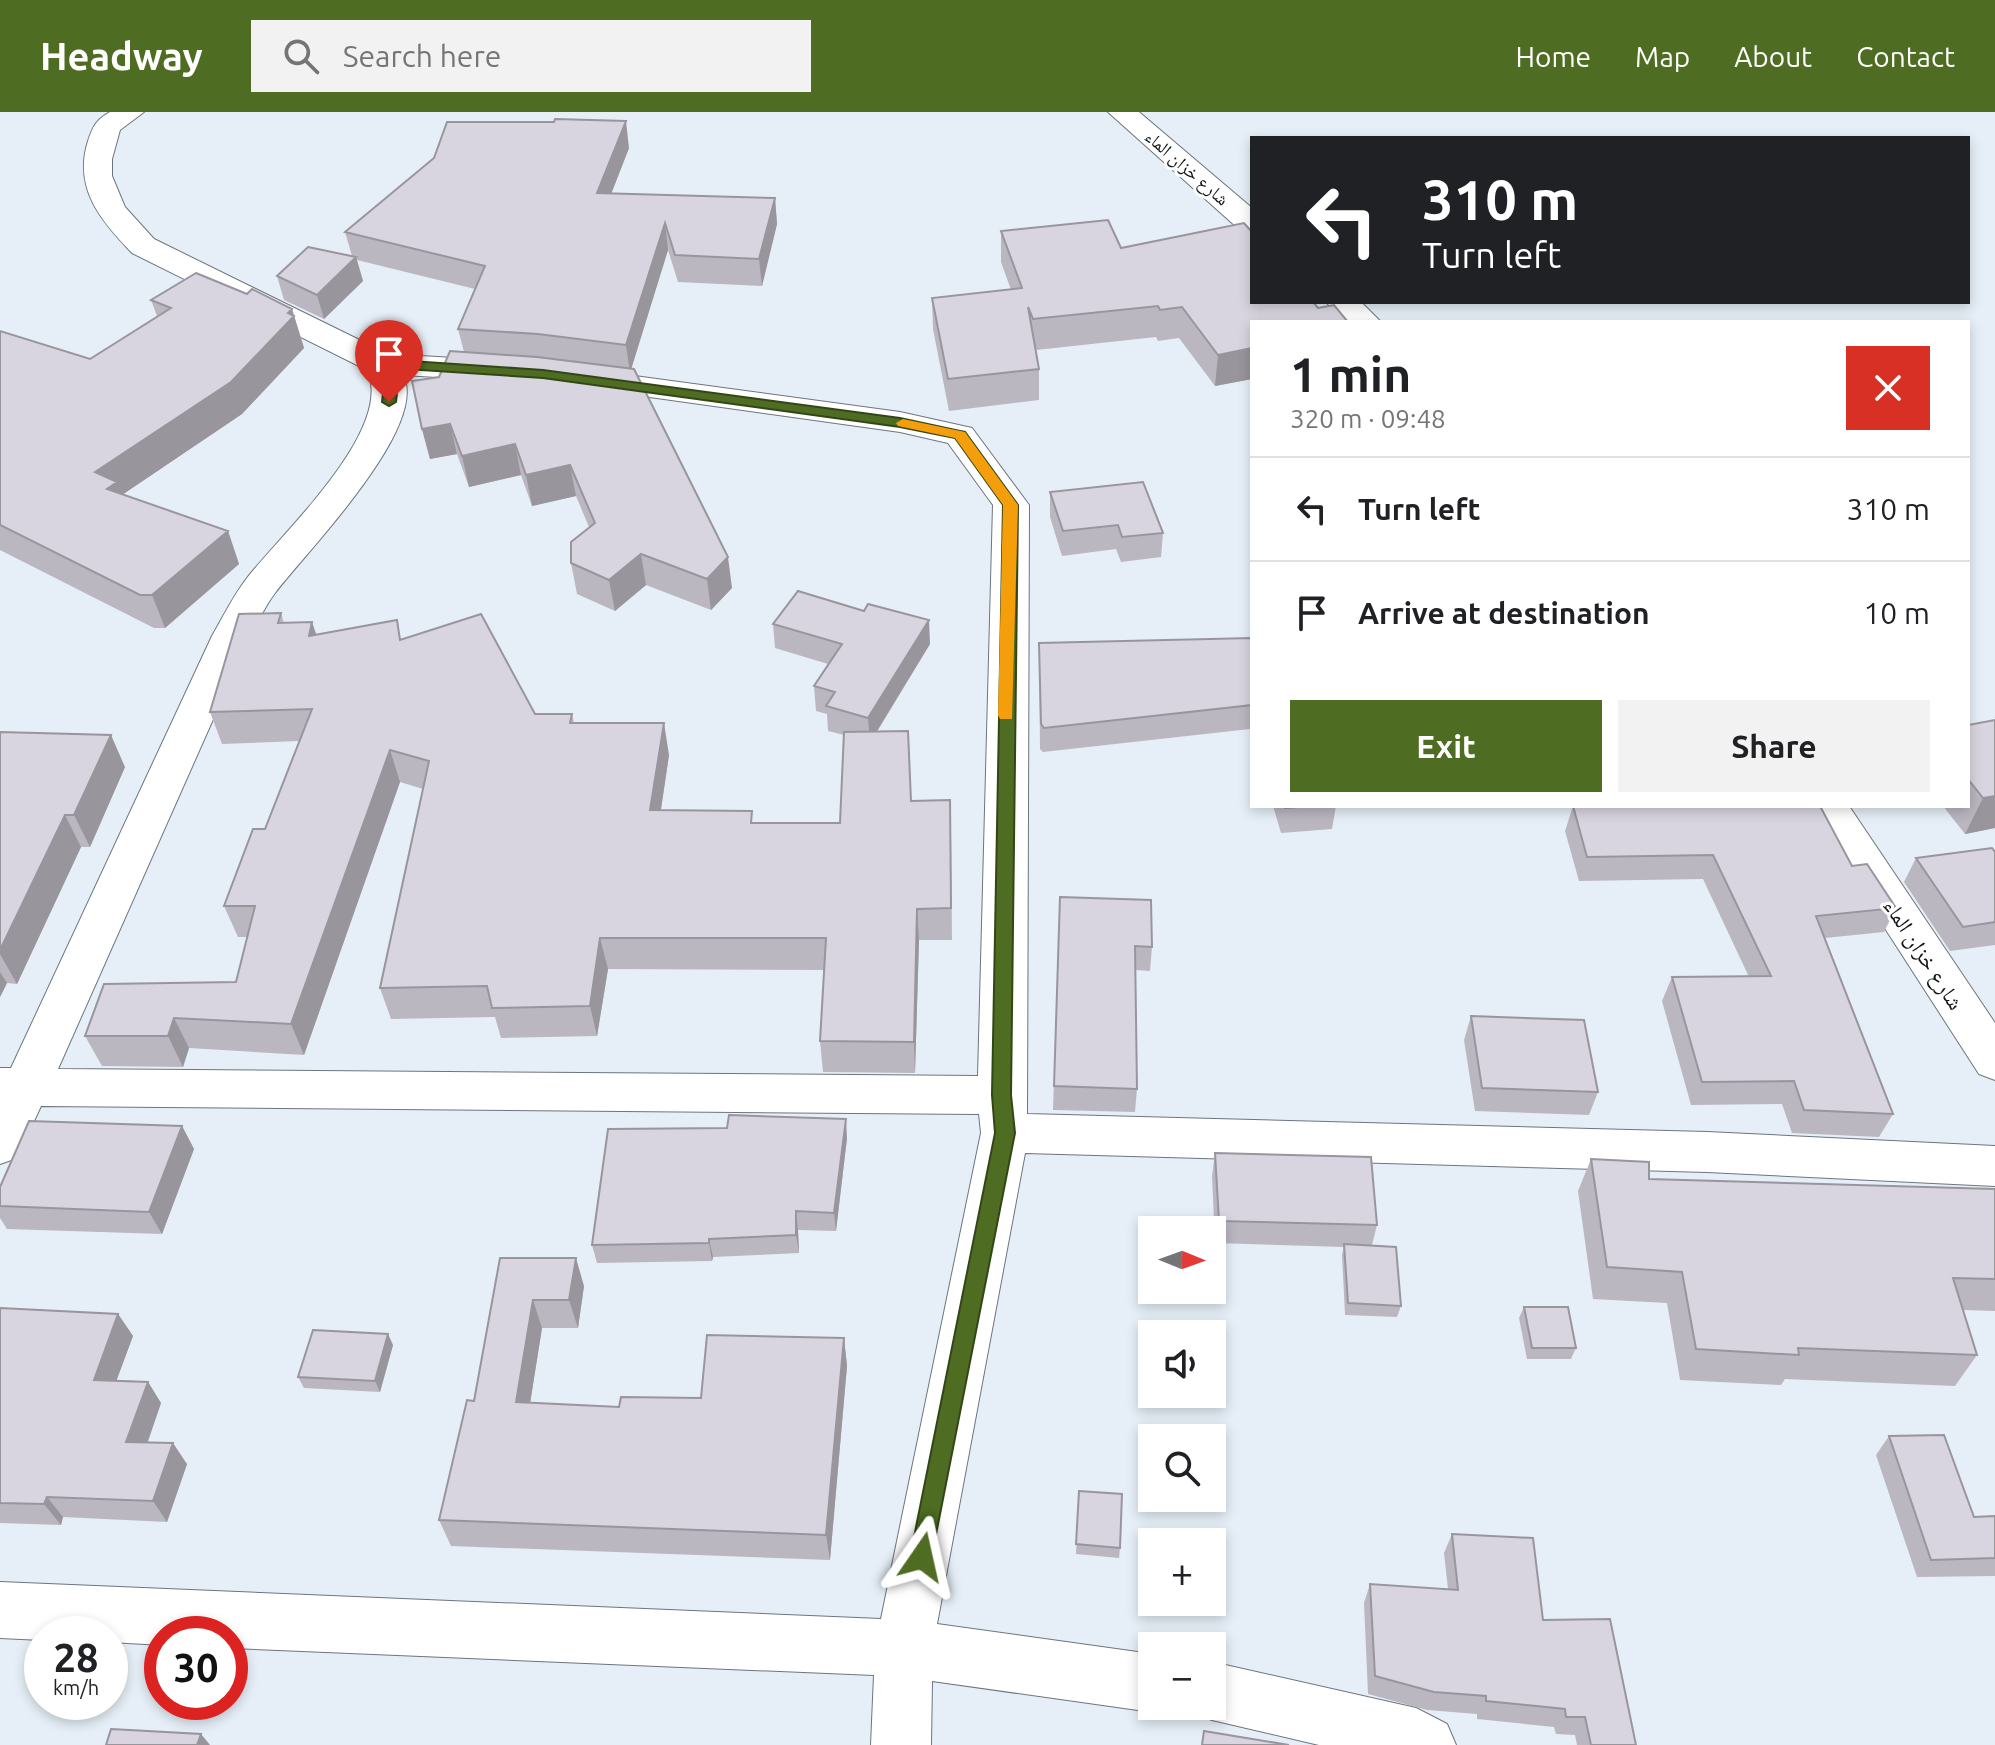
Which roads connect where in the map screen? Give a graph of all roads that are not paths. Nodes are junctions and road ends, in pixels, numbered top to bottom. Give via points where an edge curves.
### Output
1 (130, 112) edge
2 (1122, 112) edge
3 (1250, 222) edge
4 (1344, 304) edge
5 (1363, 320) edge
6 (381, 364) junction
7 (1828, 808) edge
8 (1995, 1061) edge
9 (12, 1088) edge
10 (1003, 1114) junction
11 (0, 1144) edge
12 (1995, 1166) edge
13 (0, 1610) edge
14 (904, 1648) junction
15 (1138, 1681) edge
16 (1226, 1694) edge
17 (901, 1745) edge
18 (1426, 1745) edge

1 - 6 street via 107,126 96,166 103,196 124,228 143,246
2 - 3 street, شارع خزان الماء
4 - 5 street
6 - 9 street via 391,384 381,428 357,471 258,589 231,636
6 - 10 street via 536,374 900,422 960,435 1011,505
7 - 8 street, شارع خزان الماء
9 - 10 street
9 - 11 street
10 - 12 street
10 - 14 street
13 - 14 street
14 - 15 street
14 - 17 street
16 - 18 street via 1416,1738

